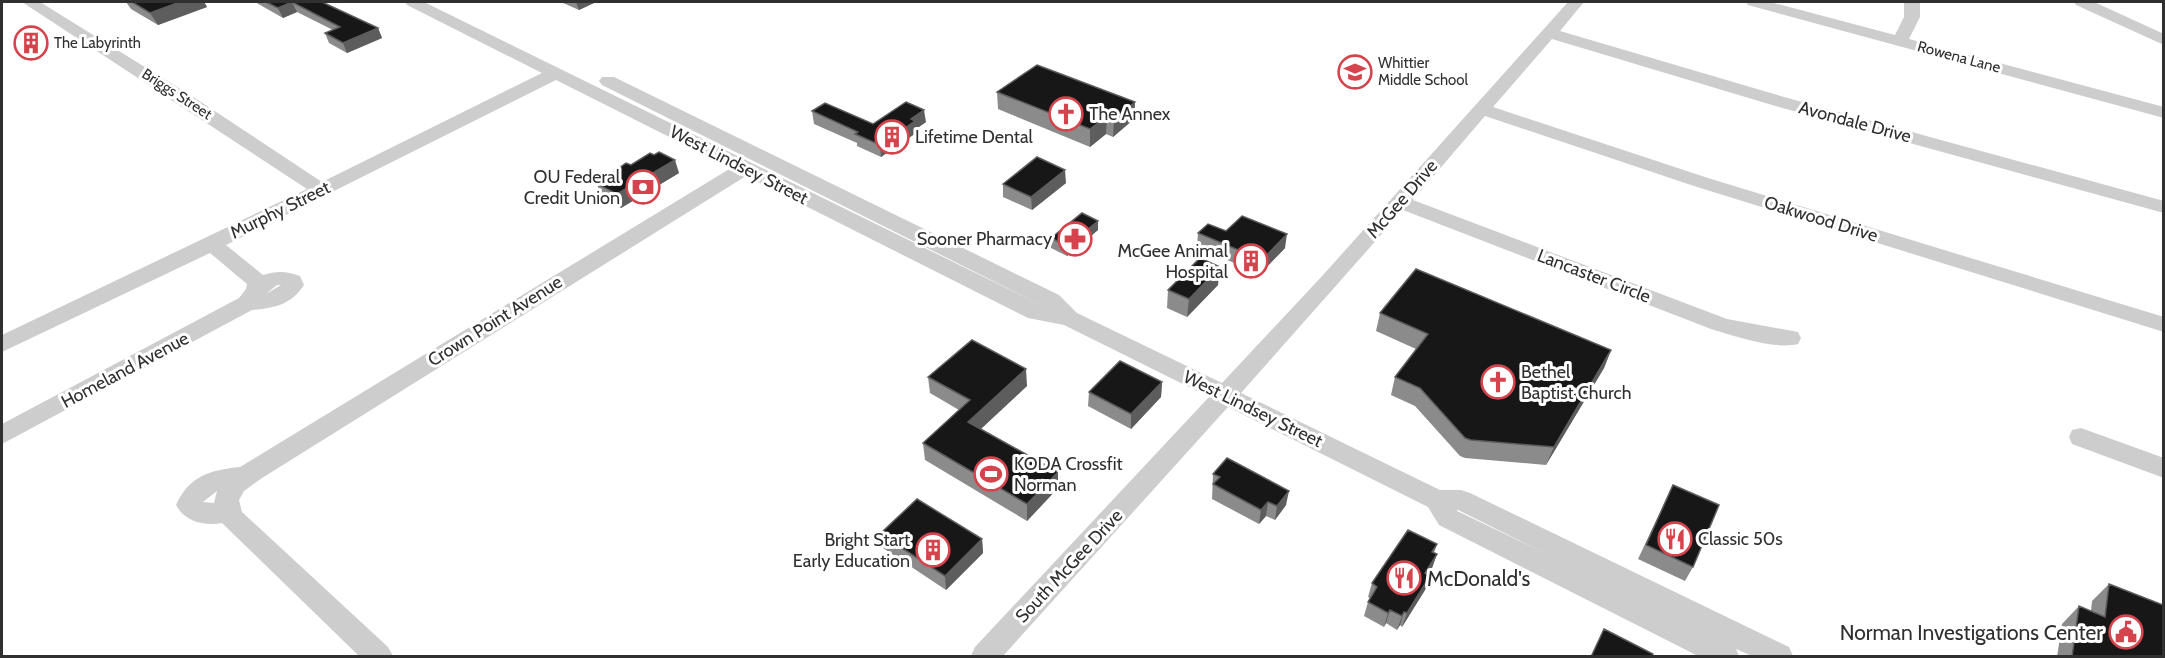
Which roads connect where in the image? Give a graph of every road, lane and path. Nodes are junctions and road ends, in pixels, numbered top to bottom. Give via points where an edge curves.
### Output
1 (30, 2) edge
2 (413, 2) edge
3 (444, 2) edge
4 (1576, 2) edge
5 (1754, 2) edge
6 (1912, 2) edge
7 (2082, 2) edge
8 (1549, 33) junction
9 (2163, 40) edge
10 (1900, 41) junction
11 (547, 51) junction
12 (530, 60) junction
13 (567, 73) junction
14 (1481, 109) junction
15 (2163, 113) edge
16 (745, 168) junction
17 (322, 190) junction
18 (1400, 202) junction
19 (843, 206) junction
20 (2163, 207) edge
21 (212, 244) junction
22 (2163, 325) edge
23 (1790, 338) dead end
24 (2, 344) edge
25 (1225, 395) junction
26 (2, 435) edge
27 (2081, 437) dead end
28 (2163, 468) edge
29 (246, 476) junction
30 (1437, 500) junction
31 (226, 505) junction
32 (375, 653) edge
33 (985, 657) edge
34 (1725, 657) edge
35 (1779, 657) edge

1 - 17 street, Briggs Street
2 - 12 street, West Lindsey Street
3 - 11 street, West Lindsey Street
4 - 8 street, McGee Drive
5 - 10 street, Rowena Lane
6 - 10 street via 1913,14
7 - 9 street
8 - 14 street, McGee Drive
8 - 20 street, Avondale Drive via 1767,98
10 - 15 street, Rowena Lane
11 - 12 street
11 - 13 street, West Lindsey Street
12 - 13 street, West Lindsey Street
13 - 16 street, West Lindsey Street
13 - 17 street, Murphy Street
13 - 19 street, West Lindsey Street
14 - 18 street, McGee Drive
14 - 22 street, Oakwood Drive via 1701,182
16 - 19 street, West Lindsey Street
16 - 29 street, Crown Point Avenue
17 - 21 street, Murphy Street
18 - 23 street, Lancaster Circle via 1719,324
18 - 25 street, McGee Drive
19 - 25 street, West Lindsey Street via 1052,300 1069,318
21 - 24 street, Murphy Street
21 - 26 street, Homeland Avenue via 250,274 253,295
25 - 30 street, West Lindsey Street
25 - 33 street, South McGee Drive
27 - 28 street
29 - 31 street, Crown Point Avenue via 232,487
29 - 31 street, Crown Point Avenue via 211,483 196,493 189,505 207,514
30 - 34 street, West Lindsey Street via 1448,518
30 - 35 street, West Lindsey Street via 1461,500
31 - 32 street

